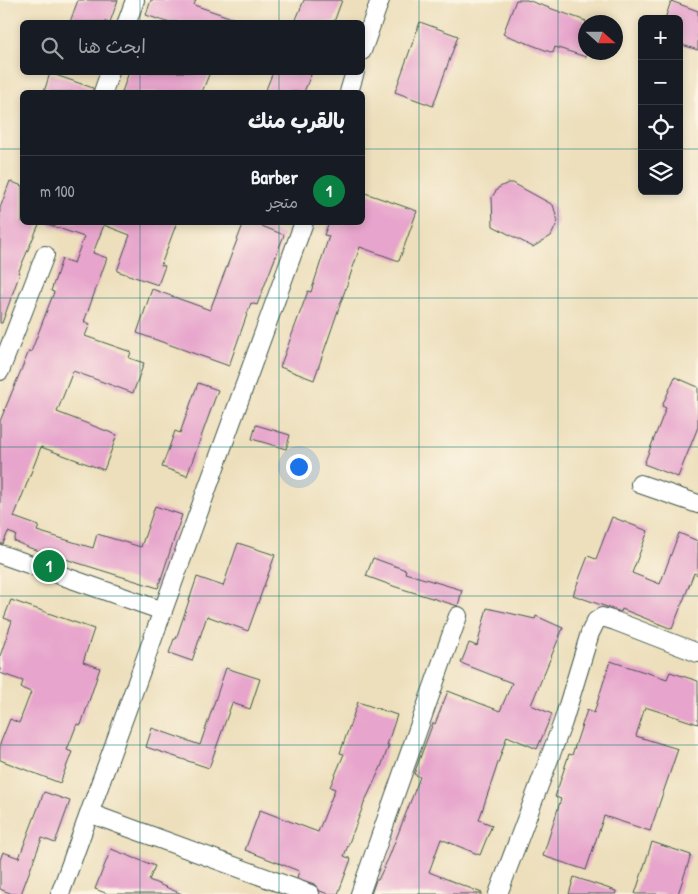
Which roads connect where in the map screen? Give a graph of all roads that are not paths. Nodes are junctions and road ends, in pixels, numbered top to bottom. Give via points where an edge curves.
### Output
1 (134, 0) edge
2 (380, 0) edge
3 (128, 20) edge
4 (365, 42) edge
5 (109, 75) edge
6 (354, 75) edge
7 (104, 90) edge
8 (349, 90) edge
9 (303, 225) edge
10 (44, 255) dead end
11 (0, 371) edge
12 (640, 484) dead end
13 (698, 504) edge
14 (0, 554) edge
15 (163, 611) junction
16 (458, 616) dead end
17 (698, 653) edge
18 (90, 814) junction
19 (60, 894) edge
20 (310, 894) edge
21 (360, 894) edge
22 (498, 894) edge

1 - 3 street
2 - 4 street
5 - 7 street
6 - 8 street
9 - 15 street
10 - 11 street
12 - 13 street
14 - 15 street
15 - 18 street
16 - 21 street
17 - 22 street via 615,621 602,617 596,621 563,722
18 - 19 street
18 - 20 street

